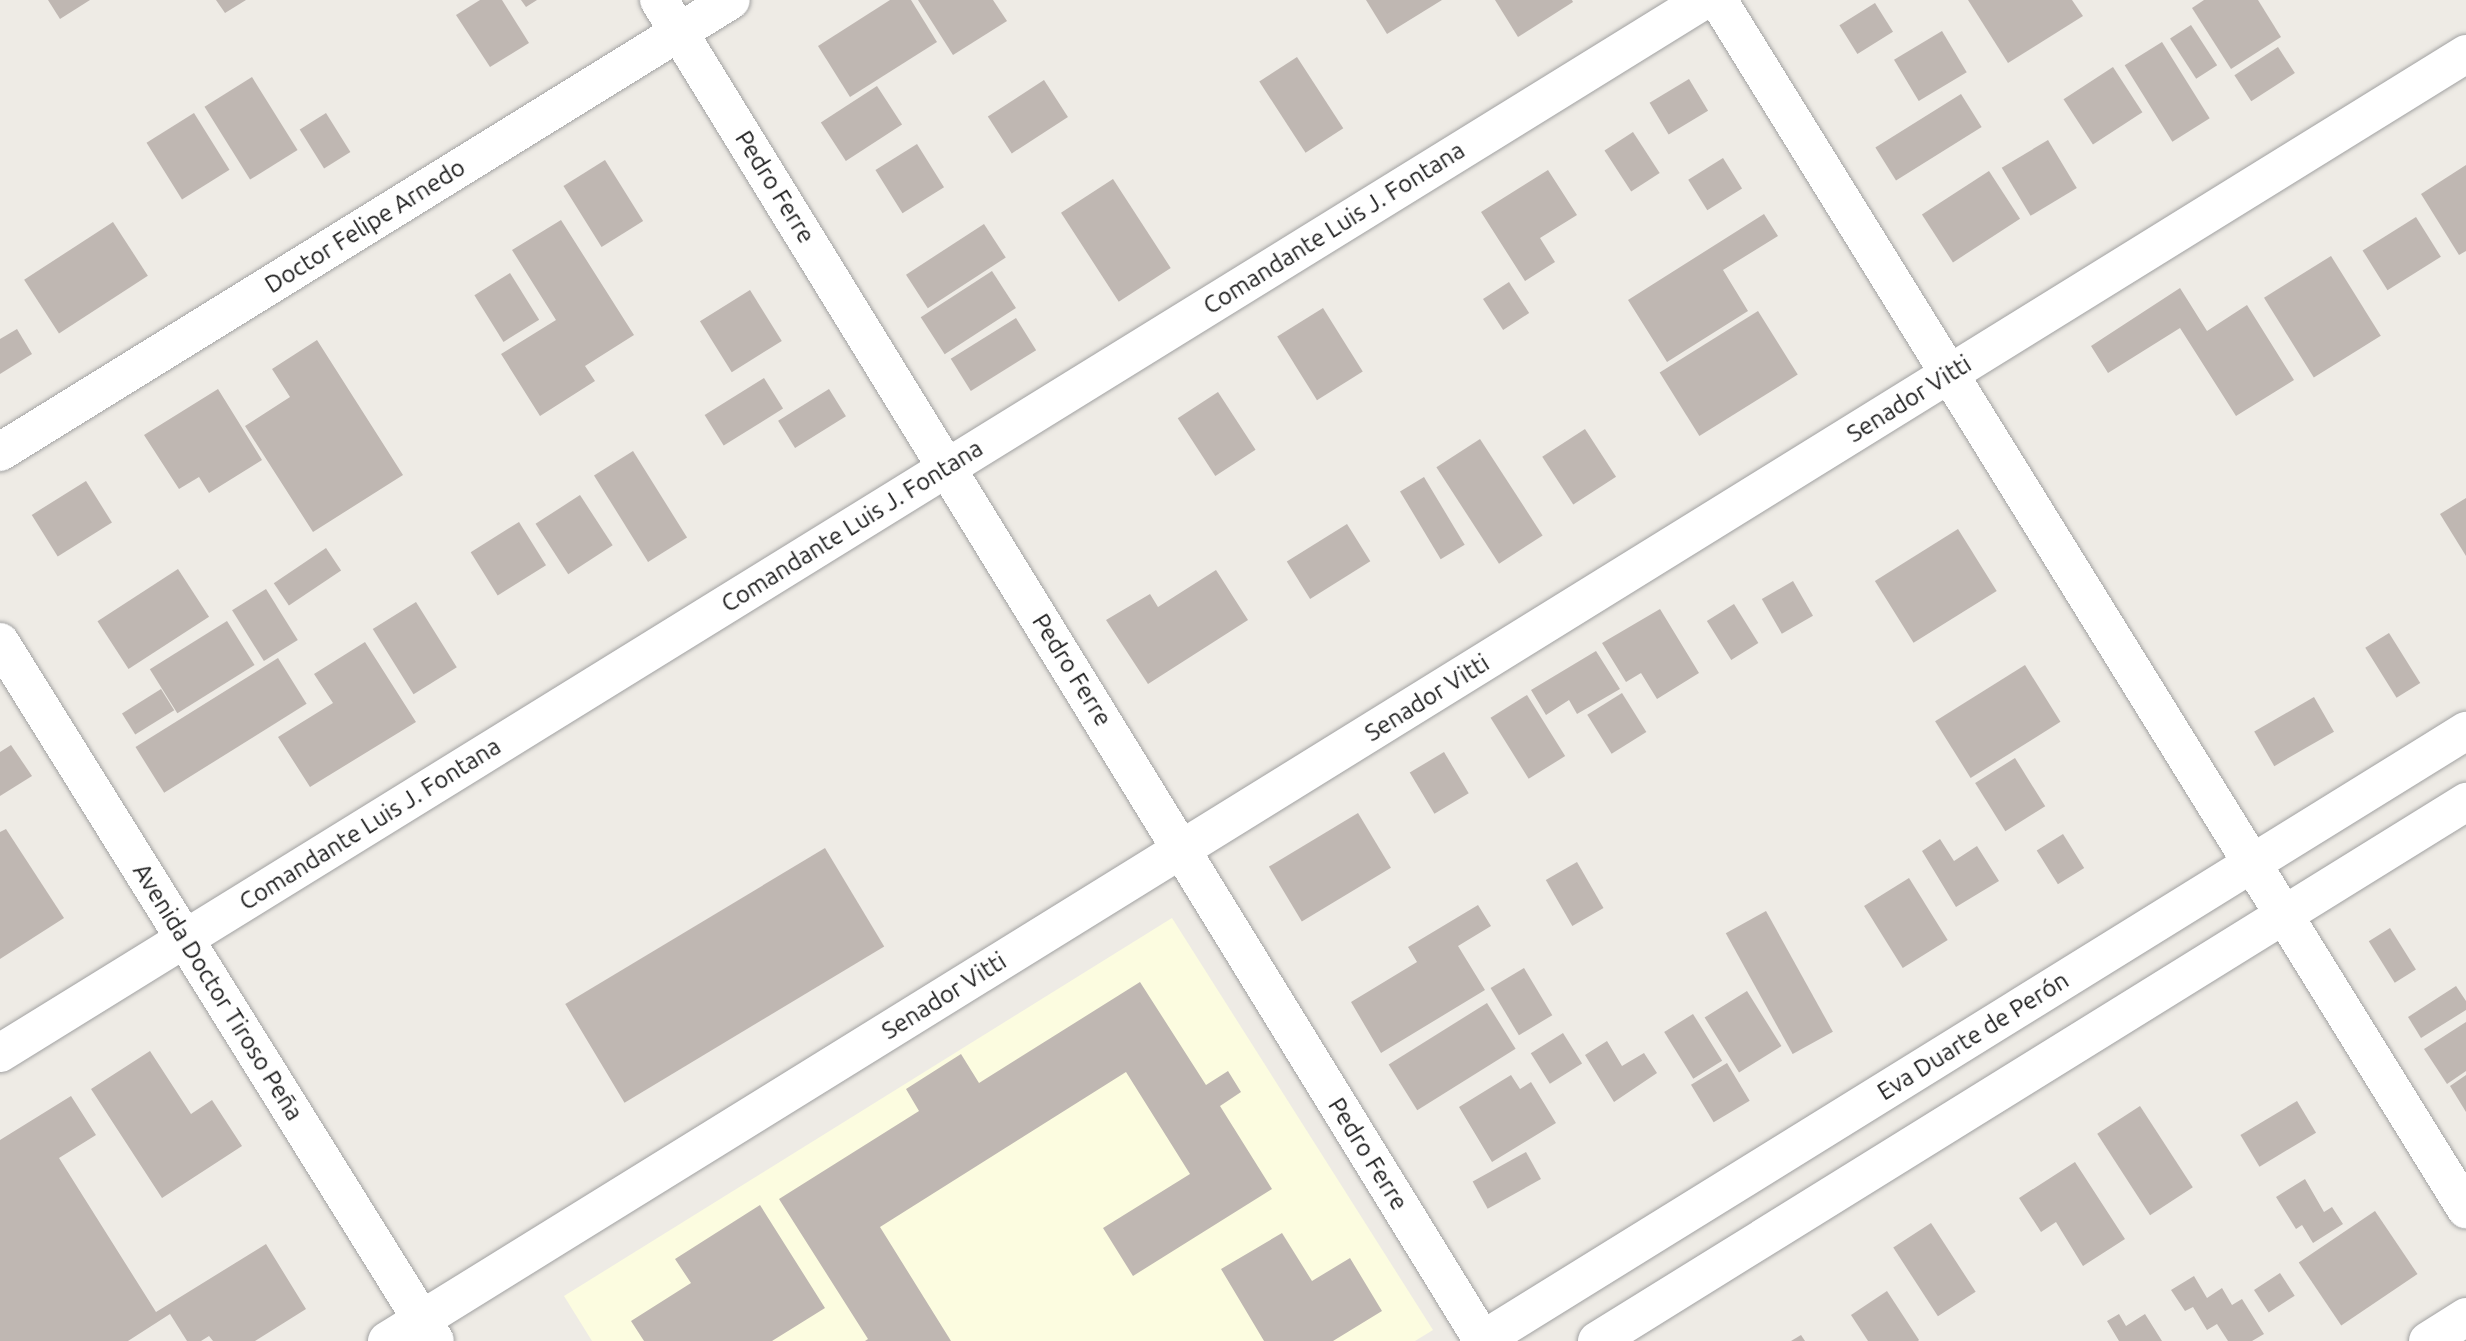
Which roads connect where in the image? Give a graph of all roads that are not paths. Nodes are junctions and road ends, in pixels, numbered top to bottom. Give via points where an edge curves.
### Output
1 (659, 0) edge
2 (731, 0) edge
3 (1704, 0) edge
4 (1718, 0) edge
5 (679, 32) junction
6 (2466, 54) edge
7 (1950, 374) junction
8 (0, 452) edge
9 (947, 467) junction
10 (0, 642) edge
11 (2466, 731) edge
12 (2466, 803) edge
13 (1182, 849) junction
14 (2252, 863) junction
15 (2284, 917) junction
16 (184, 939) junction
17 (0, 1053) edge
18 (2466, 1209) edge
19 (2466, 1317) edge
20 (428, 1330) edge
21 (387, 1341) edge
22 (1482, 1341) edge
23 (1597, 1341) edge
24 (2428, 1341) edge

1 - 5 street, Pedro Ferre
2 - 5 street, Doctor Felipe Arnedo
3 - 9 street, Comandante Luis J. Fontana
4 - 7 street
5 - 8 street, Doctor Felipe Arnedo
5 - 9 street, Pedro Ferre
6 - 7 street, Senador Vitti
7 - 13 street, Senador Vitti
7 - 14 street
9 - 13 street, Pedro Ferre
9 - 16 street, Comandante Luis J. Fontana
10 - 16 street, Avenida Doctor Tiroso Peña
11 - 14 street, Eva Duarte de Perón
12 - 15 street
13 - 20 street, Senador Vitti
13 - 22 street, Pedro Ferre
14 - 15 street
14 - 22 street, Eva Duarte de Perón
15 - 18 street
15 - 23 street
16 - 17 street, Comandante Luis J. Fontana
16 - 20 street, Avenida Doctor Tiroso Peña
19 - 24 street
20 - 21 street, Senador Vitti

